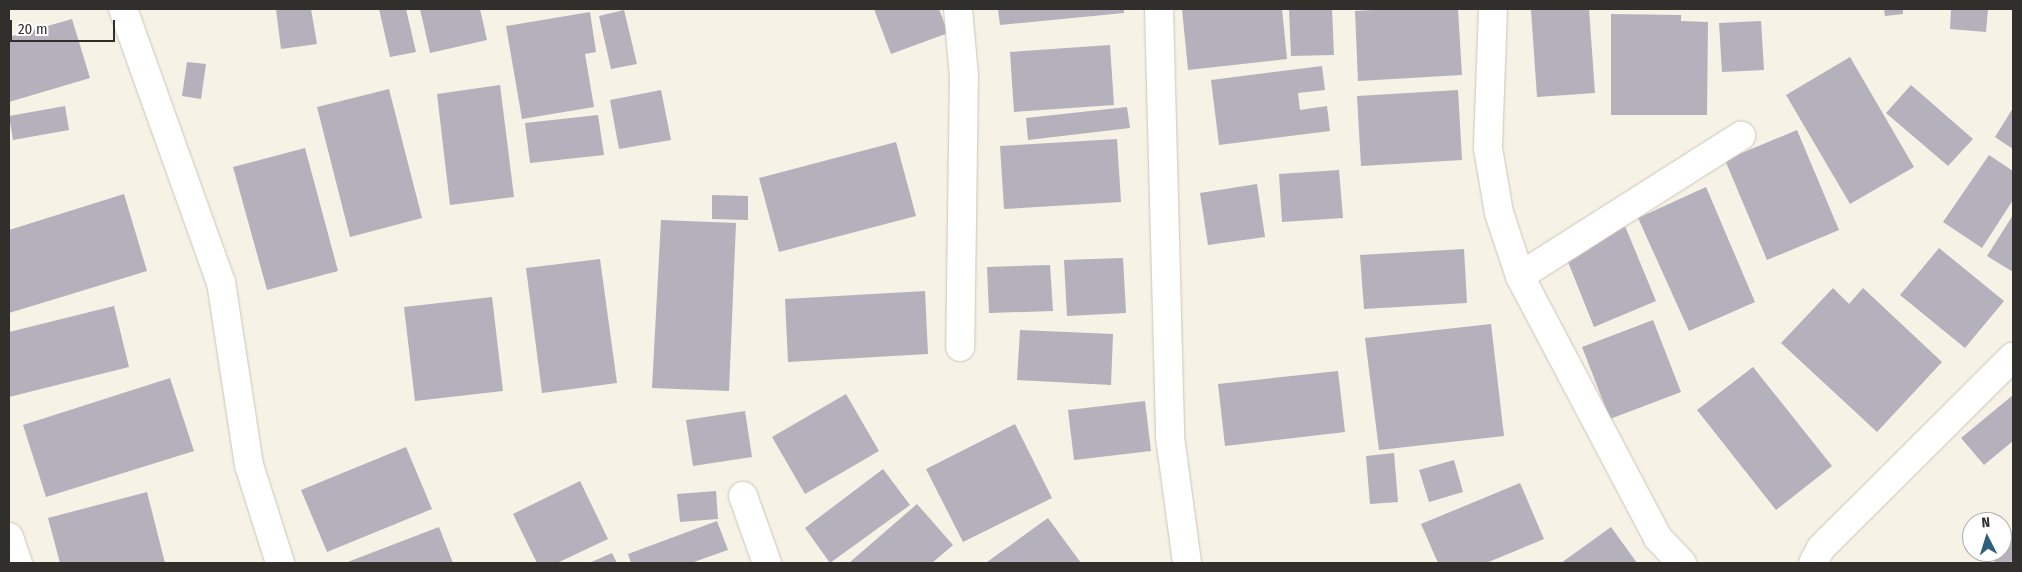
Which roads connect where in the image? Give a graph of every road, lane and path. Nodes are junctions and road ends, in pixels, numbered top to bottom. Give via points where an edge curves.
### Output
1 (123, 9) edge
2 (958, 9) edge
3 (1159, 9) edge
4 (1493, 9) edge
5 (1741, 136) dead end
6 (1520, 276) junction
7 (960, 347) dead end
8 (2013, 357) edge
9 (743, 496) dead end
10 (9, 537) edge
11 (18, 563) edge
12 (280, 563) edge
13 (767, 563) edge
14 (1187, 563) edge
15 (1682, 563) edge
16 (1813, 563) edge

1 - 12 street via 221,282 249,465
2 - 7 street via 964,76
3 - 14 street via 1170,437
4 - 6 street via 1488,148 1499,213
5 - 6 street
6 - 15 street via 1658,538
8 - 16 street via 1821,548
9 - 13 street
10 - 11 street

